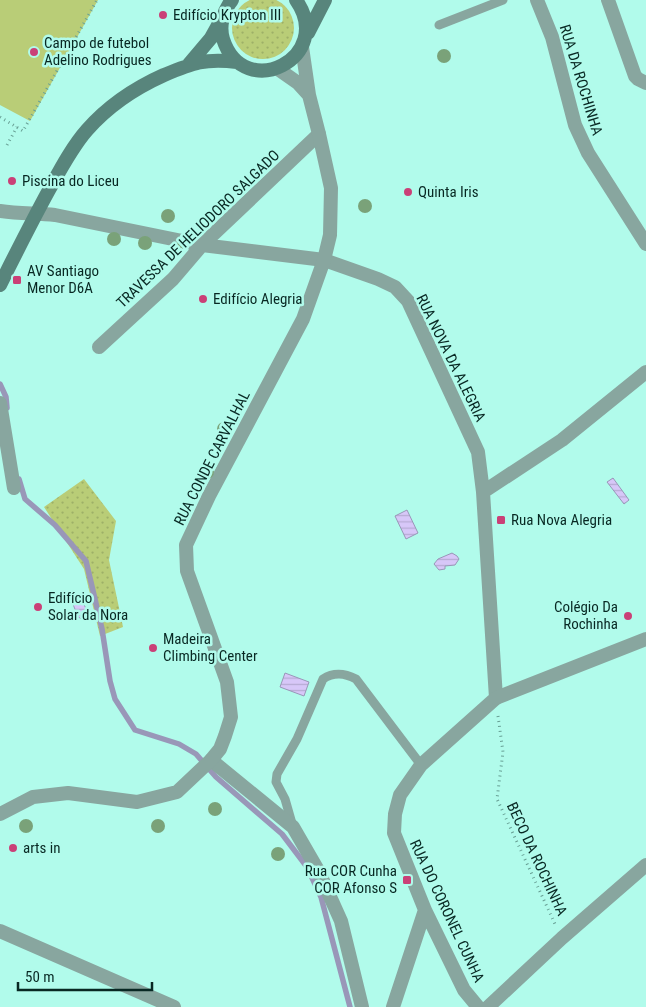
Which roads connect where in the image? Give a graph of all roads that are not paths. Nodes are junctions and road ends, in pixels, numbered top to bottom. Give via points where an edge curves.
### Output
1 (232, 0) edge
2 (296, 0) edge
3 (324, 0) edge
4 (503, 0) edge
5 (537, 0) edge
6 (608, 0) edge
7 (222, 17) junction
8 (439, 25) dead end
9 (304, 41) junction
10 (237, 62) junction
11 (189, 64) junction
12 (278, 68) junction
13 (646, 83) edge
14 (309, 95) junction
15 (319, 134) junction
16 (0, 211) edge
17 (37, 213) junction
18 (646, 244) edge
19 (202, 246) junction
20 (324, 260) junction
21 (0, 285) edge
22 (99, 347) dead end
23 (646, 372) edge
24 (0, 403) edge
25 (14, 488) dead end
26 (483, 492) junction
27 (646, 639) edge
28 (496, 698) junction
29 (211, 760) junction
30 (421, 765) junction
31 (0, 814) edge
32 (293, 827) junction
33 (646, 865) edge
34 (425, 910) junction
35 (0, 931) edge
36 (174, 1007) edge
37 (362, 1007) edge
38 (393, 1007) edge
39 (478, 1007) edge
40 (488, 1007) edge

1 - 7 main road
2 - 9 main road via 305,17
3 - 9 main road
4 - 8 lane
5 - 18 street, RUA DA ROCHINHA via 552,37 575,125 588,153
6 - 13 street via 635,76
7 - 10 main road via 221,34 226,50
7 - 11 main road via 211,38
9 - 12 main road via 293,60
9 - 14 street, RUA CONDE CARVALHAL
10 - 11 main road via 220,60
10 - 12 main road via 257,71
11 - 17 main road via 128,94 100,117 74,147
12 - 14 street
14 - 15 street, RUA CONDE CARVALHAL
15 - 19 street, TRAVESSA DE HELIODORO SALGADO
15 - 20 street, RUA CONDE CARVALHAL via 331,188 330,234
16 - 17 street, RUA NOVA DA ALEGRIA
17 - 19 street, RUA NOVA DA ALEGRIA
17 - 21 main road
19 - 20 street, RUA NOVA DA ALEGRIA
19 - 22 street, TRAVESSA DE HELIODORO SALGADO via 173,279
20 - 26 street, RUA NOVA DA ALEGRIA via 378,278 395,287 408,301 478,452
20 - 29 street, RUA CONDE CARVALHAL via 303,319 186,545 188,571 227,682 231,717 220,749
23 - 26 street via 562,440
24 - 25 street
26 - 28 street, RUA NOVA DA ALEGRIA
27 - 28 street, RUA DO CORONEL CUNHA
28 - 30 street, RUA DO CORONEL CUNHA
29 - 31 street, RUA CONDE CARVALHAL via 177,792 151,800 137,802 68,793 33,797
29 - 32 street
30 - 32 lane via 356,679 346,674 330,675 323,679 276,782 285,798
30 - 34 street, RUA DO CORONEL CUNHA via 400,795 394,833
32 - 37 street via 342,921
33 - 40 street
34 - 38 street
34 - 39 street, RUA DO CORONEL CUNHA via 464,990
35 - 36 street

